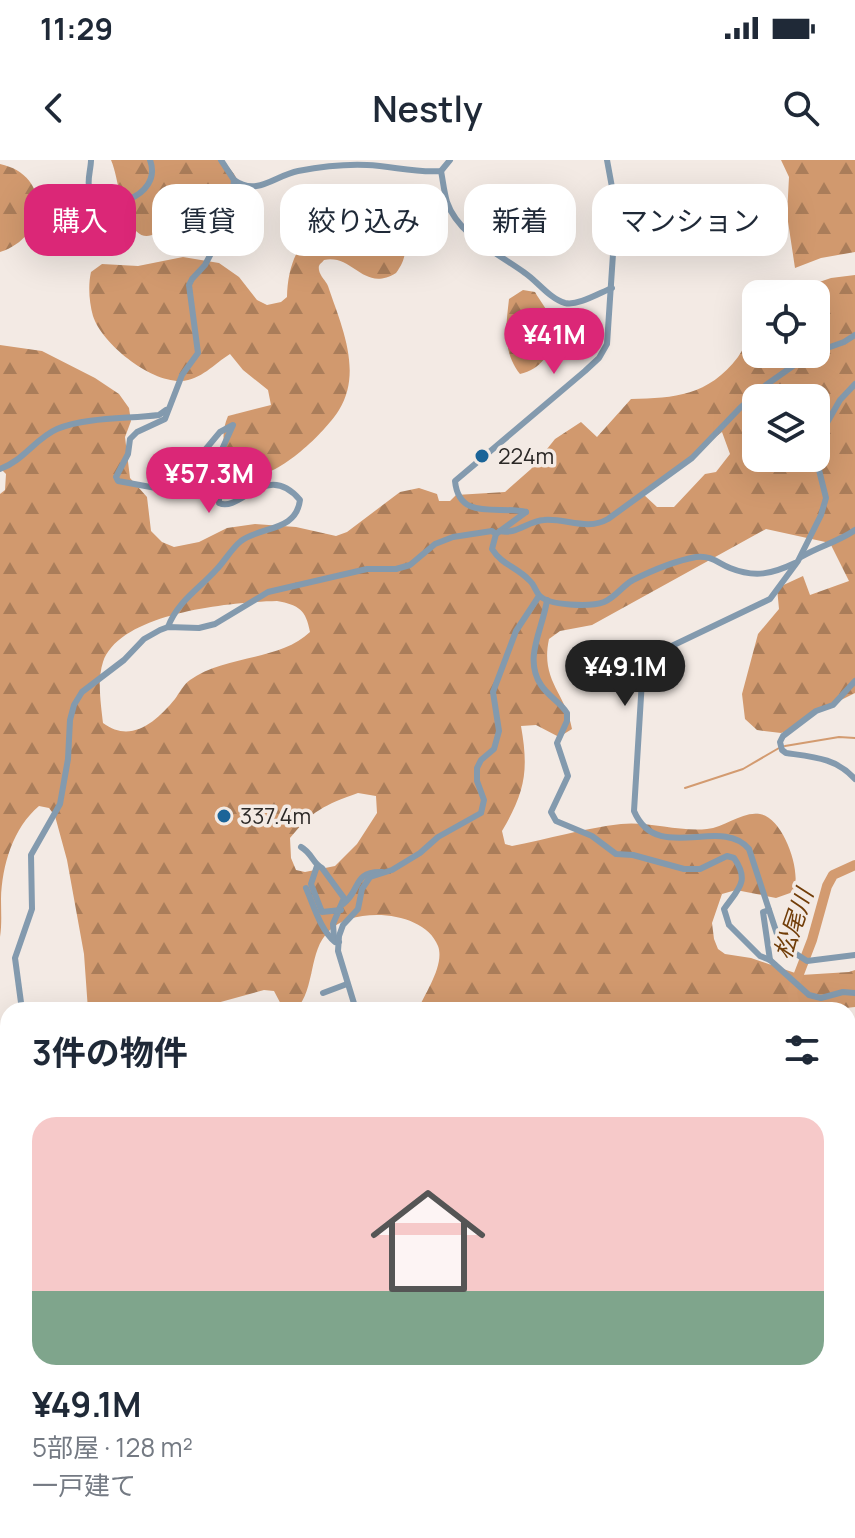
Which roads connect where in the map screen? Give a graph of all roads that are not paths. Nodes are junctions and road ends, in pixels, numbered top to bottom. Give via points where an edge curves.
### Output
1 (91, 160) edge
2 (150, 160) edge
3 (221, 160) edge
4 (450, 160) edge
5 (607, 160) edge
6 (441, 171) junction
7 (234, 180) junction
8 (612, 288) junction
9 (855, 335) edge
10 (830, 347) edge
11 (790, 368) edge
12 (855, 384) edge
13 (166, 410) junction
14 (830, 418) edge
15 (0, 469) edge
16 (819, 472) edge
17 (855, 530) edge
18 (498, 533) junction
19 (799, 559) junction
20 (539, 596) junction
21 (547, 600) junction
22 (168, 627) junction
23 (855, 681) edge
24 (855, 779) edge
25 (301, 847) dead end
26 (317, 866) junction
27 (386, 872) junction
28 (306, 888) dead end
29 (342, 907) junction
30 (769, 910) junction
31 (339, 942) junction
32 (855, 955) edge
33 (770, 960) junction
34 (347, 984) junction
35 (323, 993) dead end
36 (855, 993) edge
37 (21, 1002) edge
38 (353, 1002) edge

1 - 2 street via 91,194 111,203 130,199 150,184
3 - 7 street
4 - 6 street
5 - 8 street via 616,209
6 - 7 street via 364,165 299,171 266,185 242,186
6 - 8 street via 448,202 464,227 563,303
7 - 13 street via 230,217 189,285 198,353
8 - 18 street via 610,331 599,358 455,481 467,504 526,512
9 - 10 street
11 - 18 street via 740,408 692,458 600,524 543,520
12 - 14 street
13 - 15 street via 58,429
13 - 22 street via 165,419 130,439 118,481 163,486 233,425 219,456 219,503 234,504 253,489 268,486 289,490 300,500 295,515 279,527 240,542 178,606
16 - 19 street via 825,501
17 - 19 street
18 - 20 street via 492,549 498,559 533,583
18 - 22 street via 453,537 396,569 367,569 268,592 215,624
19 - 21 street via 767,574 732,569 700,556 630,581 601,603
19 - 30 street via 764,604 657,653 642,680 634,811 638,822 654,835 743,842
20 - 21 street
20 - 27 street via 516,631 493,692 499,731 494,749 477,768 484,800 481,813
21 - 33 street via 532,662 543,689 567,713 557,743 568,776 551,812 556,821 592,836 616,854 684,869 734,858 743,878 725,915 729,925
22 - 37 street via 144,639 74,705 60,804 31,855 32,909 15,958
23 - 24 street via 833,705 816,711 780,742 786,753 829,759
25 - 26 street
26 - 29 street via 344,898
26 - 29 street via 311,884 322,912
27 - 29 street via 362,876
27 - 31 street via 370,877
28 - 31 street via 329,937
29 - 31 street via 333,924
30 - 32 street via 784,946 796,956 814,962
30 - 33 street via 763,912
31 - 34 street
33 - 36 street via 809,995
34 - 35 street
34 - 38 street

